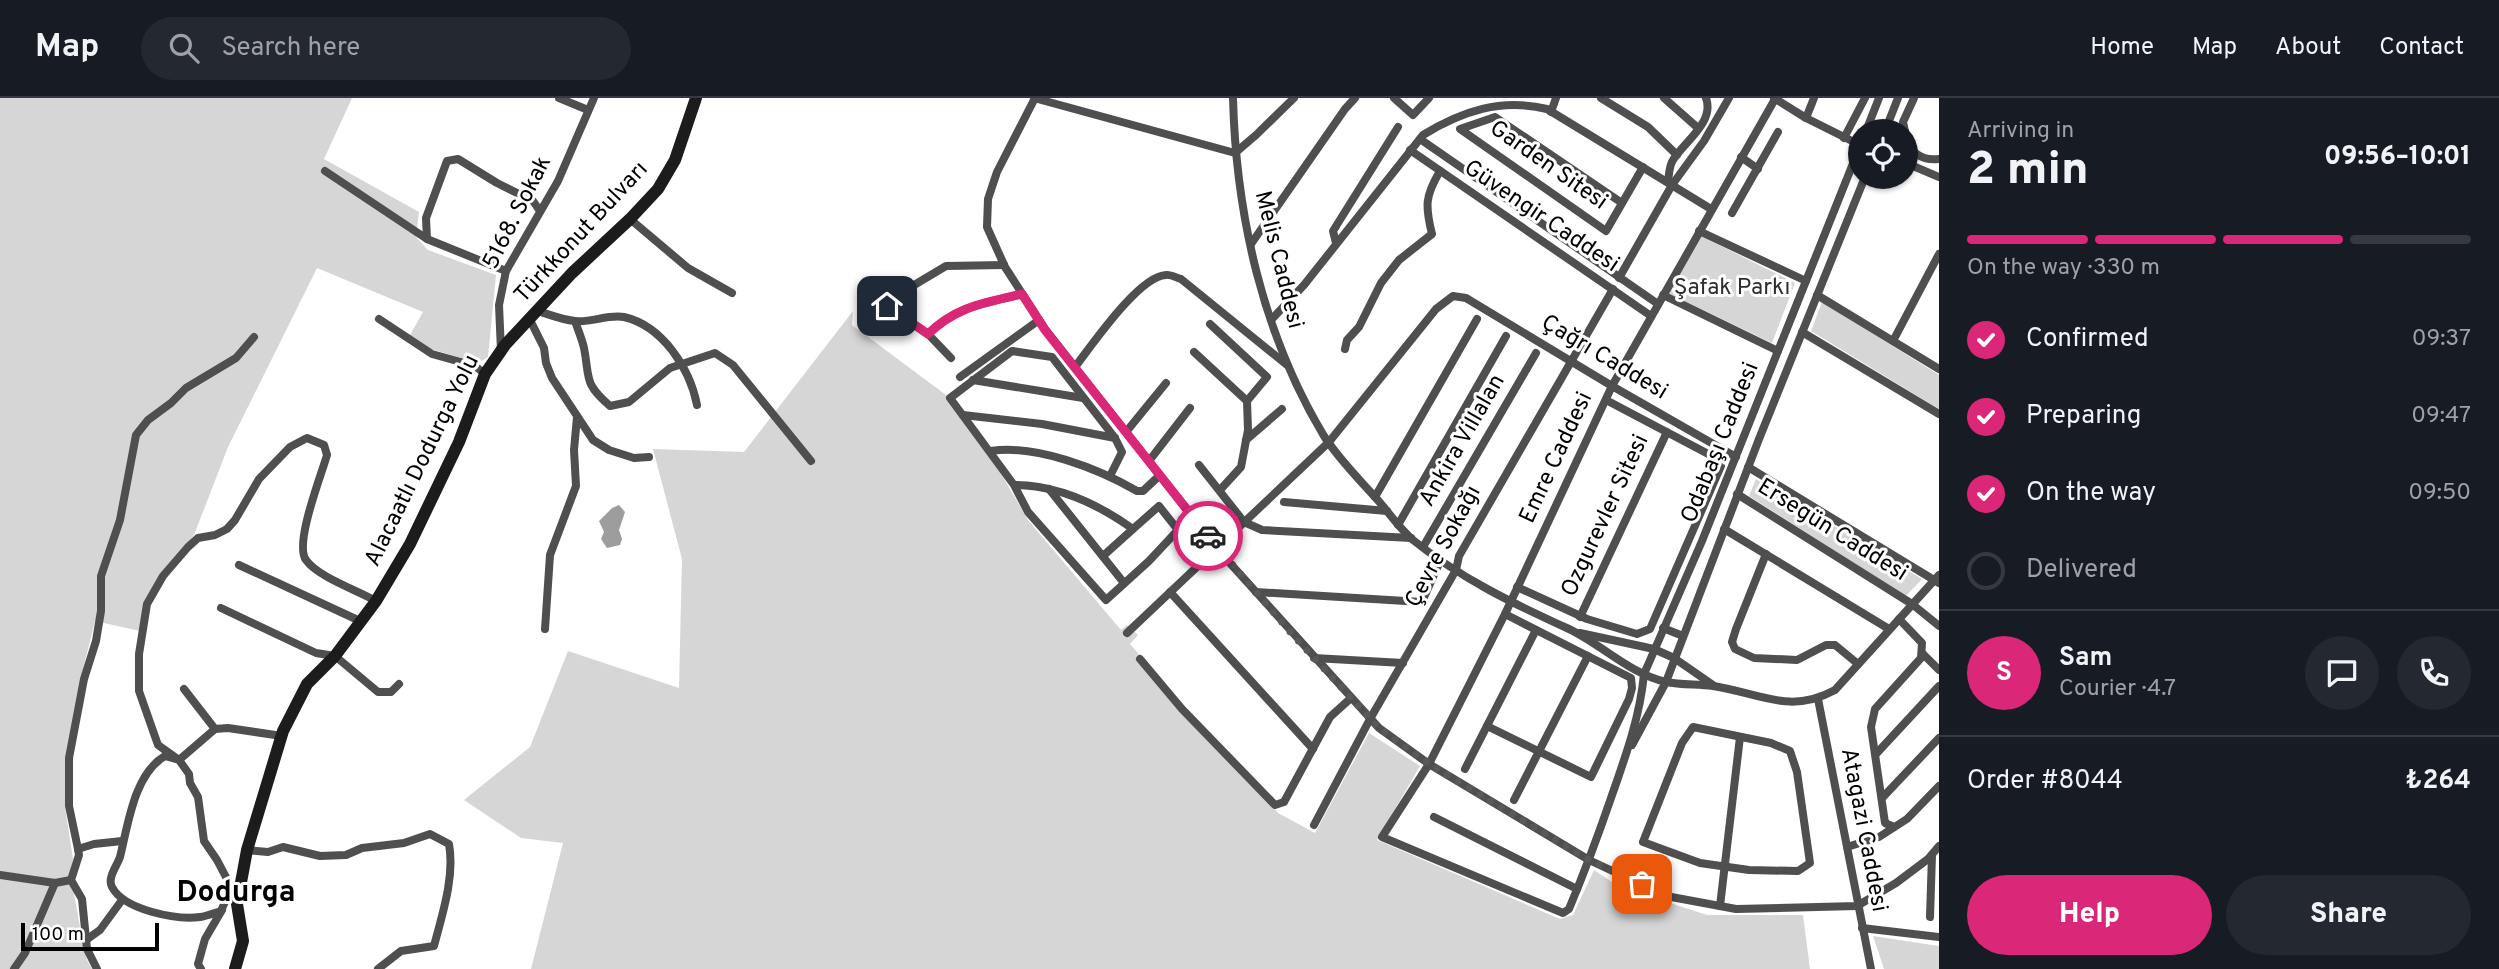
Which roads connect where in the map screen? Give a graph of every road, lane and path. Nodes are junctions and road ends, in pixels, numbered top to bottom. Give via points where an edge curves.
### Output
1 (559, 98) edge
2 (594, 98) edge
3 (696, 98) edge
4 (1034, 98) edge
5 (1233, 98) edge
6 (1294, 98) edge
7 (1355, 98) edge
8 (1394, 98) edge
9 (1429, 98) edge
10 (1556, 98) edge
11 (1601, 98) edge
12 (1664, 98) edge
13 (1706, 98) edge
14 (1729, 98) edge
15 (1814, 98) edge
16 (1865, 98) edge
17 (1879, 98) edge
18 (1898, 98) edge
19 (1914, 98) edge
20 (1774, 99) edge
21 (1528, 100) edge
22 (1539, 102) edge
23 (588, 110) junction
24 (1551, 112) junction
25 (1806, 118) junction
26 (1871, 119) edge
27 (1890, 119) edge
28 (1904, 119) edge
29 (1398, 127) dead end
30 (1698, 128) junction
31 (1778, 132) dead end
32 (1844, 138) junction
33 (1420, 139) junction
34 (1848, 140) edge
35 (1410, 150) junction
36 (1234, 153) junction
37 (1677, 155) junction
38 (1918, 155) edge
39 (1741, 158) junction
40 (1939, 159) edge
41 (1643, 167) junction
42 (1918, 168) edge
43 (1758, 169) junction
44 (326, 171) dead end
45 (1440, 171) junction
46 (1848, 177) edge
47 (1939, 177) edge
48 (1670, 184) junction
49 (1860, 189) edge
50 (1622, 203) junction
51 (1712, 209) junction
52 (540, 211) junction
53 (1732, 213) dead end
54 (630, 219) junction
55 (1441, 229) dead end
56 (1699, 231) junction
57 (1433, 234) junction
58 (427, 239) junction
59 (1336, 243) junction
60 (1251, 244) junction
61 (1939, 254) edge
62 (1004, 265) junction
63 (506, 271) junction
64 (1619, 278) junction
65 (1807, 281) junction
66 (1613, 289) junction
67 (732, 293) dead end
68 (1022, 294) junction
69 (1663, 295) junction
70 (1817, 295) junction
71 (1658, 304) junction
72 (534, 316) junction
73 (1651, 316) junction
74 (1477, 318) dead end
75 (379, 319) dead end
76 (1039, 320) junction
77 (1270, 320) junction
78 (576, 321) junction
79 (1210, 324) dead end
80 (1802, 332) junction
81 (928, 334) junction
82 (1506, 336) dead end
83 (254, 337) dead end
84 (1893, 341) junction
85 (1345, 349) dead end
86 (501, 351) junction
87 (1778, 351) junction
88 (1194, 352) dead end
89 (1536, 353) dead end
90 (951, 358) dead end
91 (1570, 361) junction
92 (682, 362) junction
93 (1287, 365) junction
94 (1074, 367) junction
95 (1939, 369) edge
96 (485, 374) junction
97 (960, 377) dead end
98 (974, 380) junction
99 (1166, 383) dead end
100 (1612, 386) junction
101 (1083, 398) junction
102 (1605, 400) junction
103 (1247, 401) junction
104 (697, 405) dead end
105 (1190, 408) dead end
106 (1282, 409) dead end
107 (1939, 414) edge
108 (963, 415) junction
109 (577, 417) junction
110 (1126, 432) junction
111 (1667, 432) junction
112 (1115, 438) junction
113 (1246, 440) junction
114 (1329, 442) junction
115 (991, 451) junction
116 (649, 457) dead end
117 (1736, 457) junction
118 (811, 461) dead end
119 (1149, 461) junction
120 (1199, 465) dead end
121 (1748, 467) junction
122 (1160, 475) junction
123 (1110, 476) junction
124 (1014, 485) junction
125 (1049, 489) junction
126 (1220, 491) junction
127 (1737, 494) junction
128 (1376, 497) junction
129 (1284, 502) dead end
130 (1387, 511) junction
131 (1244, 522) junction
132 (1398, 525) junction
133 (1724, 528) junction
134 (1133, 529) junction
135 (1411, 538) junction
136 (1423, 547) junction
137 (1217, 548) junction
138 (1766, 554) junction
139 (1103, 556) junction
140 (1441, 559) junction
141 (239, 565) dead end
142 (1456, 570) junction
143 (1938, 579) edge
144 (1124, 583) junction
145 (1517, 587) junction
146 (1170, 592) junction
147 (1256, 592) junction
148 (376, 601) junction
149 (1510, 602) junction
150 (1912, 604) junction
151 (221, 608) dead end
152 (1505, 614) junction
153 (1580, 617) junction
154 (1899, 619) junction
155 (360, 621) junction
156 (1939, 626) edge
157 (1663, 628) junction
158 (545, 629) dead end
159 (1889, 629) junction
160 (1536, 630) junction
161 (1574, 632) junction
162 (1128, 633) dead end
163 (1684, 636) junction
164 (1654, 649) junction
165 (1922, 653) junction
166 (335, 656) junction
167 (1588, 656) junction
168 (1314, 658) junction
169 (1674, 658) junction
170 (1139, 659) dead end
171 (1403, 663) junction
172 (1858, 664) junction
173 (1939, 670) edge
174 (1644, 674) junction
175 (1665, 682) junction
176 (399, 684) dead end
177 (1715, 686) junction
178 (1939, 686) edge
179 (184, 689) dead end
180 (1351, 698) junction
181 (1818, 699) junction
182 (1370, 719) junction
183 (1487, 726) junction
184 (215, 729) junction
185 (282, 736) junction
186 (1740, 737) junction
187 (1939, 738) edge
188 (1313, 749) junction
189 (1538, 751) junction
190 (1876, 754) junction
191 (1626, 757) junction
192 (179, 760) junction
193 (1429, 764) junction
194 (1465, 769) dead end
195 (1939, 786) edge
196 (1883, 797) junction
197 (1514, 800) dead end
198 (1434, 817) dead end
199 (1314, 825) dead end
200 (1894, 827) junction
201 (1382, 837) joint
202 (122, 841) junction
203 (1939, 846) edge
204 (1847, 847) junction
205 (78, 849) junction
206 (247, 850) junction
207 (1932, 855) junction
208 (1589, 860) junction
209 (1725, 867) junction
210 (0, 875) edge
211 (71, 880) junction
212 (55, 883) junction
213 (1577, 889) junction
214 (122, 900) junction
215 (237, 904) junction
216 (1720, 906) junction
217 (1857, 906) junction
218 (221, 911) junction
219 (1930, 918) dead end
220 (1862, 928) junction
221 (1939, 937) edge
222 (86, 940) junction
223 (14, 969) edge
224 (97, 969) edge
225 (201, 969) edge
226 (236, 969) edge
227 (378, 969) edge
228 (1871, 969) edge

1 - 23 street
2 - 23 street, 5168. Sokak
3 - 54 street, Türkkonut Bulvarı via 675,160 658,189
4 - 36 street
4 - 62 street via 988,199 988,227
5 - 36 street, Melis Caddesi
6 - 36 street
7 - 60 street
8 - 9 street via 1413,115
10 - 24 street
11 - 37 street via 1648,127
12 - 30 street
13 - 30 street via 1705,120
14 - 48 street via 1704,141
15 - 25 street
16 - 32 street
17 - 26 street
18 - 27 street
19 - 28 street
20 - 25 street
20 - 39 street, Emre Caddesi
21 - 22 street
21 - 33 street via 1476,107
22 - 24 street
23 - 52 street, 5168. Sokak
24 - 41 street
25 - 32 street
29 - 59 street via 1333,231
30 - 37 street
31 - 43 street
32 - 34 street
33 - 35 street
33 - 64 street, Güvengir Caddesi
35 - 45 street, Güvengir Caddesi
35 - 59 street
36 - 60 street, Melis Caddesi
37 - 48 street via 1670,163
38 - 40 street
39 - 43 street
39 - 51 street, Emre Caddesi
41 - 48 street
41 - 50 street, Garden Sitesi
42 - 47 street
43 - 53 street
44 - 58 street
45 - 57 street via 1426,207
45 - 66 street, Güvengir Caddesi
46 - 65 street, Odabaşı Caddesi
48 - 51 street
48 - 64 street
49 - 70 street, Odabaşı Caddesi
50 - 50 street, Garden Sitesi via 1606,231 1460,128 1495,117
51 - 56 street, Emre Caddesi
52 - 58 street via 533,201 458,159 447,161 426,218
52 - 63 street, 5168. Sokak
54 - 67 street via 688,268
54 - 72 street, Türkkonut Bulvarı
55 - 57 street
56 - 65 street
56 - 69 street, Emre Caddesi
57 - 85 street via 1399,260 1381,283
58 - 63 street
59 - 77 street
60 - 77 street, Melis Caddesi
61 - 84 street
62 - 68 street
62 - 81 street via 946,266 889,300 887,306
63 - 86 street, 5168. Sokak via 499,304
64 - 71 street, Güvengir Caddesi
65 - 87 street, Odabaşı Caddesi
66 - 73 street, Güvengir Caddesi
66 - 91 street, Çevre Sokağı
68 - 76 street
68 - 81 street via 963,309
69 - 71 street, Emre Caddesi
69 - 87 street
70 - 80 street, Odabaşı Caddesi
70 - 84 street
71 - 73 street, Emre Caddesi
72 - 78 street
72 - 86 street, Türkkonut Bulvarı
72 - 109 street via 552,378
73 - 100 street, Emre Caddesi
74 - 128 street, Ankira Villalan
75 - 96 street via 432,354 475,366
76 - 94 street
76 - 97 street
77 - 93 street, Melis Caddesi
78 - 92 street via 621,316 637,321
78 - 92 street via 594,392 610,405 629,402 660,374
79 - 103 street via 1267,377
80 - 107 street
80 - 121 street, Odabaşı Caddesi
81 - 90 street
82 - 132 street, Ankira Villalan
83 - 205 street via 236,358 186,388 136,435 120,520 101,576 102,611 69,758 69,806
84 - 95 street
86 - 96 street, Alacaatlı Dodurga Yolu
87 - 117 street, Odabaşı Caddesi
88 - 103 street
89 - 136 street, Ankira Villalan
91 - 100 street, Çağrı Caddesi
91 - 114 street, Çağrı Caddesi via 1466,298 1453,296 1436,309
91 - 142 street, Çevre Sokağı via 1459,556
92 - 104 street
92 - 118 street via 715,352 733,365
93 - 94 street via 1181,279 1166,275 1149,281 1133,295
93 - 114 street, Melis Caddesi
94 - 110 street
96 - 148 street, Alacaatlı Dodurga Yolu via 459,442 410,544
98 - 101 street
98 - 101 street via 1012,351 1052,357
98 - 108 street via 950,398
99 - 110 street
100 - 102 street, Emre Caddesi
100 - 117 street, Çağrı Caddesi
101 - 112 street
102 - 111 street, Ozgurevler Sitesi
102 - 145 street, Emre Caddesi
103 - 113 street
105 - 119 street
106 - 113 street
108 - 112 street
108 - 115 street
109 - 116 street via 593,440 609,450 634,458
109 - 158 street via 576,486 550,555
110 - 119 street
111 - 153 street, Ozgurevler Sitesi
111 - 153 street, Ozgurevler Sitesi via 1714,457 1721,466 1650,629 1637,634
112 - 123 street via 1122,452
113 - 126 street via 1241,467
114 - 128 street, Melis Caddesi
114 - 131 street
115 - 123 street via 1015,450 1062,459
115 - 124 street
117 - 157 street, Odabaşı Caddesi
119 - 122 street
120 - 126 street
121 - 127 street, Odabaşı Caddesi
121 - 143 street, Ersegün Caddesi
122 - 123 street via 1143,491
122 - 137 street
124 - 125 street
124 - 144 street via 1028,512 1106,600
125 - 134 street via 1093,504
125 - 139 street
126 - 131 street
127 - 133 street, Odabaşı Caddesi
127 - 150 street, Ersegün Caddesi
128 - 130 street, Melis Caddesi
129 - 130 street
130 - 132 street, Melis Caddesi
131 - 135 street via 1262,530
131 - 137 street
132 - 135 street, Melis Caddesi
133 - 138 street
133 - 163 street, Odabaşı Caddesi
134 - 139 street
134 - 144 street via 1159,506 1178,530
135 - 136 street, Melis Caddesi
136 - 140 street, Melis Caddesi
137 - 146 street
137 - 147 street
138 - 159 street
138 - 172 street via 1736,629 1735,649 1754,658 1797,660 1835,645
139 - 144 street
140 - 142 street, Melis Caddesi
140 - 147 street via 1422,602
141 - 155 street
142 - 149 street, Melis Caddesi
142 - 171 street, Çevre Sokağı
143 - 150 street
145 - 149 street, Emre Caddesi
145 - 153 street, Ozgurevler Sitesi
146 - 162 street
146 - 188 street
147 - 168 street
148 - 155 street, Alacaatlı Dodurga Yolu
148 - 192 street via 304,558 301,540 327,456 324,445 307,438 290,447 259,480 227,529 198,538 188,547 163,576 148,604 139,654 139,691 158,745
149 - 152 street, Emre Caddesi
149 - 161 street, Melis Caddesi
150 - 154 street
150 - 156 street, Ersegün Caddesi
151 - 166 street via 316,653
152 - 160 street
152 - 193 street, Emre Caddesi
154 - 159 street
154 - 165 street via 1922,643
155 - 166 street, Alacaatlı Dodurga Yolu
157 - 163 street
157 - 164 street, Odabaşı Caddesi
159 - 172 street
160 - 167 street
160 - 183 street
161 - 164 street, Melis Caddesi
161 - 174 street, Melis Caddesi
163 - 169 street, Odabaşı Caddesi
164 - 169 street, Melis Caddesi
164 - 174 street, Odabaşı Caddesi
165 - 173 street
165 - 190 street via 1875,709 1871,727
166 - 176 street via 378,692 391,692
166 - 185 street, Alacaatlı Dodurga Yolu via 307,684
167 - 189 street
167 - 189 street via 1631,678 1632,688 1591,777
168 - 171 street
168 - 180 street
169 - 175 street, Odabaşı Caddesi
169 - 177 street, Melis Caddesi
170 - 188 street via 1275,806 1284,802
171 - 182 street, Çevre Sokağı
172 - 181 street via 1835,690
174 - 175 street, Melis Caddesi
174 - 191 street, Odabaşı Caddesi
175 - 177 street, Melis Caddesi
175 - 191 street, Odabaşı Caddesi
177 - 181 street via 1792,703
178 - 190 street
179 - 184 street
180 - 182 street
180 - 188 street via 1330,717
181 - 204 street, Atagazi Caddesi
182 - 193 street
182 - 199 street, Çevre Sokağı
183 - 189 street
183 - 194 street
184 - 185 street
184 - 192 street
185 - 206 street, Alacaatlı Dodurga Yolu
186 - 209 street
186 - 209 street via 1790,751 1810,863 1798,871
186 - 209 street via 1693,727 1682,743 1643,842
187 - 196 street
189 - 197 street
190 - 196 street
191 - 208 street, Odabaşı Caddesi
192 - 202 street via 165,756 156,762 132,804
192 - 218 street via 198,797 204,841 227,879
193 - 201 street, Emre Caddesi
193 - 208 street
195 - 200 street
196 - 200 street via 1885,822
198 - 213 street
200 - 204 street
201 - 213 street, Odabaşı Caddesi via 1563,913
202 - 205 street
202 - 214 street via 110,881
203 - 207 street
204 - 217 street, Atagazi Caddesi
205 - 211 street
206 - 215 street, Alacaatlı Dodurga Yolu
206 - 227 street via 283,848 320,856 346,855 430,834 449,844 444,905 434,946 401,951
207 - 217 street
207 - 219 street
208 - 213 street, Odabaşı Caddesi
208 - 216 street via 1666,896
209 - 216 street
210 - 212 street
211 - 212 street
211 - 222 street via 82,899
212 - 223 street
214 - 218 street via 185,918
214 - 222 street via 100,930
215 - 218 street
215 - 226 street, Alacaatlı Dodurga Yolu via 243,941
216 - 217 street
217 - 220 street, Atagazi Caddesi
218 - 225 street via 205,939 198,964
220 - 221 street
220 - 228 street, Atagazi Caddesi
222 - 224 street

